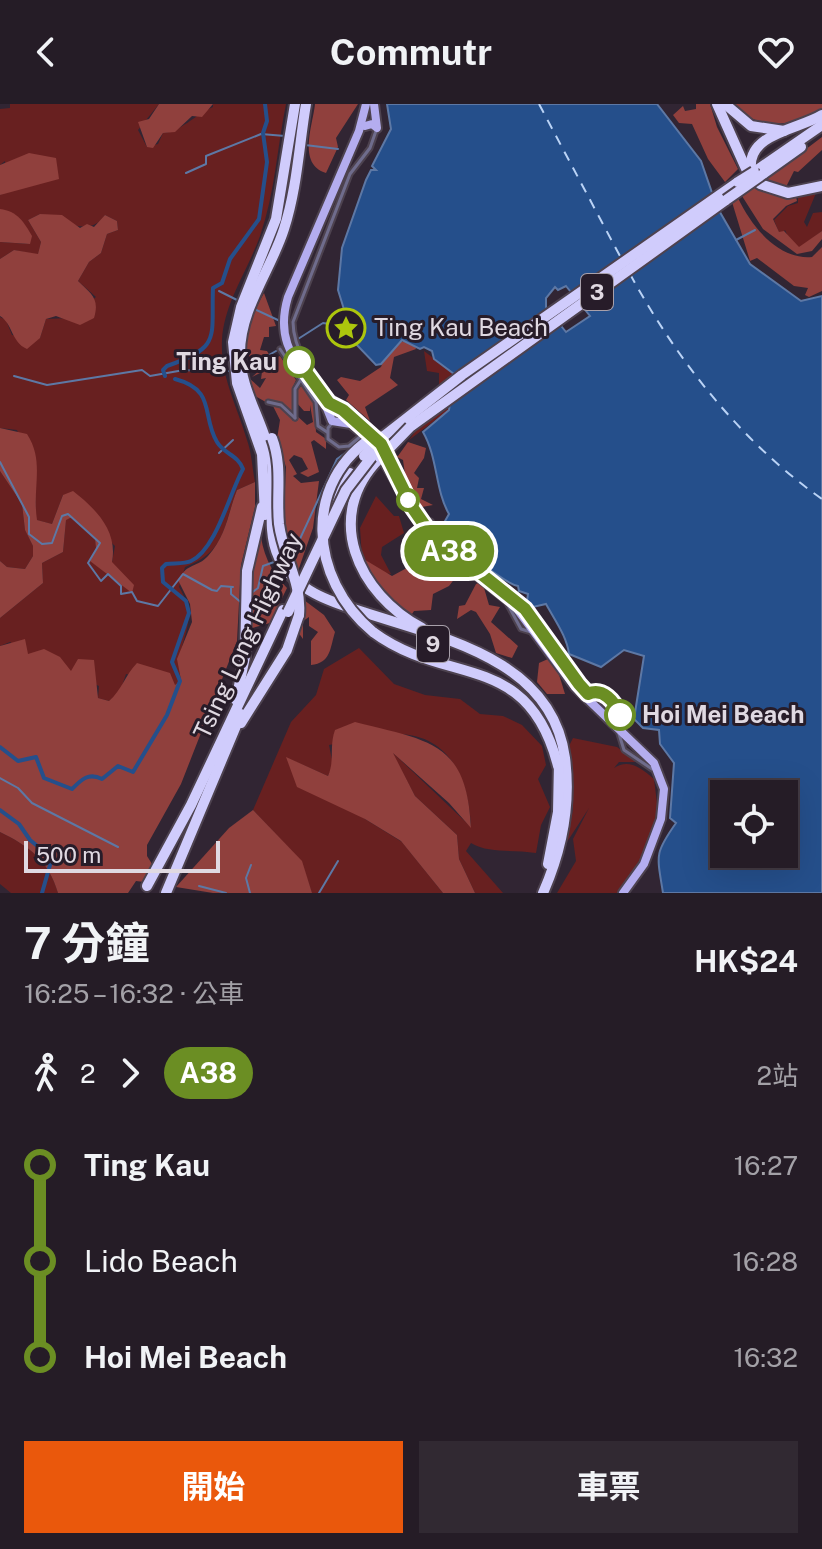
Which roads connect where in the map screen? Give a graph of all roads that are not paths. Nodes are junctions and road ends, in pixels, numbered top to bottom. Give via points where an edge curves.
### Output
1 (295, 104) edge
2 (306, 104) edge
3 (370, 104) edge
4 (717, 104) edge
5 (729, 108) edge
6 (822, 120) edge
7 (365, 126) junction
8 (377, 128) junction
9 (786, 131) junction
10 (822, 132) edge
11 (758, 176) junction
12 (822, 186) edge
13 (280, 349) dead end
14 (300, 381) junction
15 (268, 402) dead end
16 (259, 413) junction
17 (337, 416) junction
18 (408, 422) junction
19 (327, 432) junction
20 (379, 446) junction
21 (339, 447) junction
22 (365, 468) dead end
23 (264, 502) junction
24 (270, 541) junction
25 (298, 586) junction
26 (502, 594) junction
27 (514, 601) junction
28 (290, 612) junction
29 (536, 626) junction
30 (448, 642) junction
31 (587, 696) junction
32 (229, 725) junction
33 (625, 729) junction
34 (652, 769) dead end
35 (559, 774) junction
36 (147, 886) dead end
37 (166, 893) edge
38 (536, 893) edge
39 (543, 893) edge
40 (626, 893) edge

1 - 23 highway, 9 via 276,219 234,332 237,383 264,466
2 - 16 highway via 286,224 242,331 241,369
3 - 7 main road
3 - 8 main road
3 - 17 main road via 284,313 291,355
4 - 11 highway via 736,155
5 - 9 highway via 755,127
6 - 9 highway
6 - 11 highway, 3
7 - 8 main road
7 - 17 main road via 303,270 287,321 295,354
8 - 21 street, bridge via 370,148 350,174 294,316 294,342 322,385 360,418 361,436
9 - 11 highway via 756,148 750,158
10 - 11 highway, 3
11 - 12 highway via 788,193
11 - 18 highway, 3, bridge
13 - 14 street
14 - 15 street via 295,418 278,403
14 - 19 street via 318,406 319,429
16 - 24 highway, 9 via 272,464
16 - 28 highway, bridge via 280,469 279,523 297,581
17 - 19 street
17 - 20 main road, bridge
18 - 28 highway, Tsing Long Highway / 3, bridge via 370,449 346,480
18 - 30 highway, bridge via 364,477 353,511 355,553 371,588 394,611
18 - 35 highway, bridge via 370,439 332,479 323,507 322,542 331,576 348,606 373,632 403,650 482,674 516,693 544,727
19 - 21 street
20 - 26 main road via 427,535
20 - 27 main road via 418,517 441,544
21 - 22 street, bridge via 345,462
23 - 24 highway, 9
23 - 32 highway via 247,571 245,657
24 - 25 highway, 9 via 279,569
25 - 30 highway, 9
25 - 35 highway, 9 via 324,605 511,677 533,697 550,726
26 - 27 main road
26 - 29 street via 521,629
27 - 29 main road
28 - 32 highway, Tsing Long Highway / 3
28 - 37 highway, Tsing Long Highway / 3
29 - 31 main road
30 - 39 highway, 9 via 497,661 523,679 545,703 558,729 566,764 566,813
31 - 33 main road
31 - 33 street via 597,691 611,700
32 - 36 highway, Tsing Long Highway / 3
33 - 34 street via 618,742
33 - 40 main road via 663,772 668,807 655,850
35 - 38 highway, 9 via 555,835

